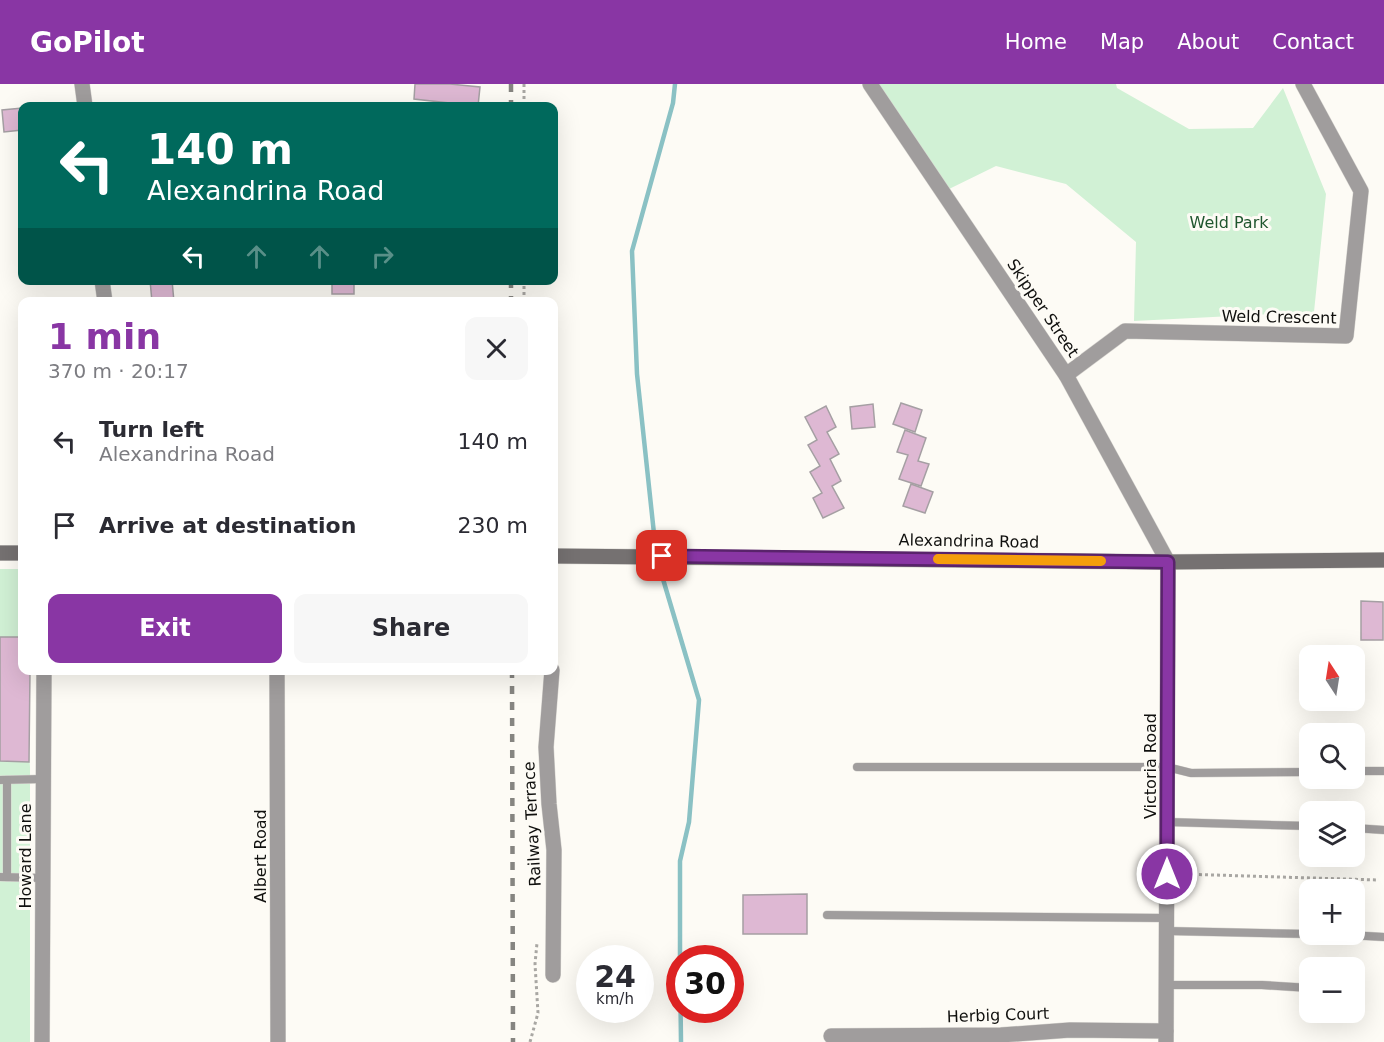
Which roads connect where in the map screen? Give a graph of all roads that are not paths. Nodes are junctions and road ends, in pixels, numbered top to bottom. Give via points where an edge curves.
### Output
1 (82, 84) edge
2 (870, 84) edge
3 (1303, 84) edge
4 (84, 102) edge
5 (1066, 375) junction
6 (0, 553) edge
7 (18, 553) edge
8 (558, 556) edge
9 (1384, 560) edge
10 (1168, 562) junction
11 (44, 675) edge
12 (277, 675) edge
13 (552, 675) edge
14 (857, 767) dead end
15 (1167, 767) junction
16 (1365, 771) edge
17 (1384, 771) edge
18 (1299, 772) edge
19 (44, 779) junction
20 (4, 780) edge
21 (1167, 822) junction
22 (1299, 826) edge
23 (1365, 829) edge
24 (1384, 830) edge
25 (3, 877) edge
26 (43, 878) junction
27 (827, 915) dead end
28 (1167, 925) junction
29 (1299, 933) edge
30 (1365, 936) edge
31 (1384, 937) edge
32 (553, 975) dead end
33 (1167, 985) junction
34 (1299, 987) edge
35 (831, 1035) dead end
36 (1166, 1037) edge
37 (42, 1042) edge
38 (278, 1042) edge

1 - 4 street
2 - 5 street, Skipper Street
3 - 5 street, Weld Crescent via 1361,192 1346,336 1125,331
5 - 10 street, Skipper Street
6 - 7 main road
8 - 10 main road, Alexandrina Road
9 - 10 main road, Alexandrina Road
10 - 15 street, Victoria Road
11 - 19 street, Howard Lane
12 - 38 street, Albert Road
13 - 32 street, Railway Terrace via 546,747 554,850
14 - 15 lane
15 - 18 lane via 1191,773
15 - 21 street, Victoria Road
16 - 17 lane
19 - 20 lane
19 - 26 street, Howard Lane
20 - 25 lane
21 - 22 lane
21 - 28 street, Victoria Road
23 - 24 lane
25 - 26 lane
26 - 37 street, Howard Lane
27 - 28 lane
28 - 29 lane
28 - 33 street, Victoria Road
30 - 31 lane
33 - 34 lane
33 - 36 street, Victoria Road
35 - 36 street, Herbig Court via 1001,1035 1070,1030

